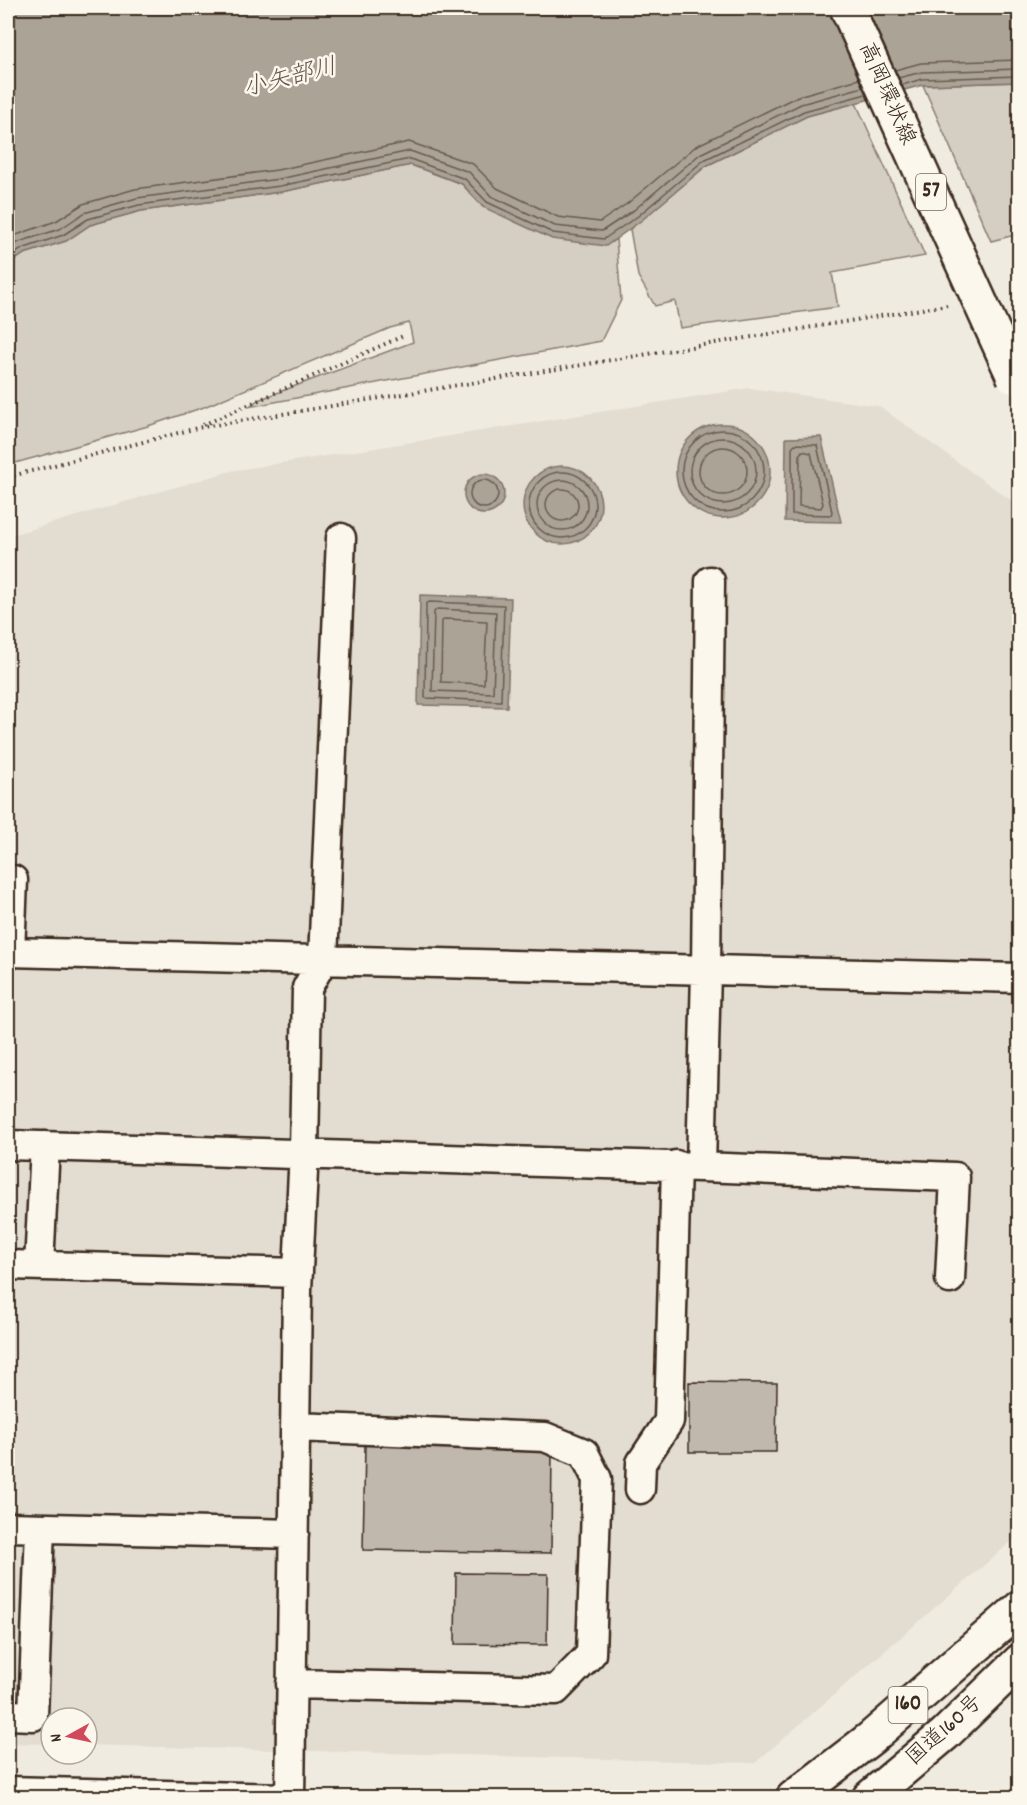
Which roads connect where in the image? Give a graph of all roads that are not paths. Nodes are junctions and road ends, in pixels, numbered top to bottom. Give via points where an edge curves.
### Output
1 (847, 8) edge
2 (1014, 377) dead end
3 (341, 538) dead end
4 (710, 581) dead end
5 (8, 880) edge
6 (9, 952) edge
7 (324, 960) junction
8 (706, 971) junction
9 (1020, 978) edge
10 (8, 1145) edge
11 (45, 1146) junction
12 (304, 1152) junction
13 (688, 1166) junction
14 (8, 1264) edge
15 (39, 1266) junction
16 (298, 1273) junction
17 (950, 1279) dead end
18 (295, 1427) junction
19 (640, 1489) dead end
20 (8, 1527) edge
21 (40, 1528) junction
22 (294, 1534) junction
23 (1020, 1608) edge
24 (1020, 1661) edge
25 (291, 1684) junction
26 (8, 1715) edge
27 (8, 1791) edge
28 (285, 1797) edge
29 (290, 1797) edge
30 (793, 1797) edge
31 (869, 1797) edge

1 - 2 main road, 高岡環状線 / 57, bridge
3 - 7 street
4 - 8 street
5 - 6 street via 13,880
6 - 7 street
7 - 8 street
7 - 12 street via 307,988
8 - 9 street
8 - 13 street
10 - 11 street
11 - 12 street
11 - 15 street
12 - 13 street
12 - 16 street
13 - 17 street via 956,1177
13 - 19 street via 669,1421 641,1463
14 - 15 street
15 - 16 street
16 - 18 street
18 - 22 street
18 - 25 street via 545,1437 584,1452 603,1484 599,1635 591,1654 556,1690
20 - 21 street
21 - 22 street
21 - 26 street via 33,1716
22 - 25 street
23 - 30 main road, 国道160号 / 160 via 871,1738
24 - 31 main road, 国道160号 / 160 via 945,1734
25 - 29 street
27 - 28 street

